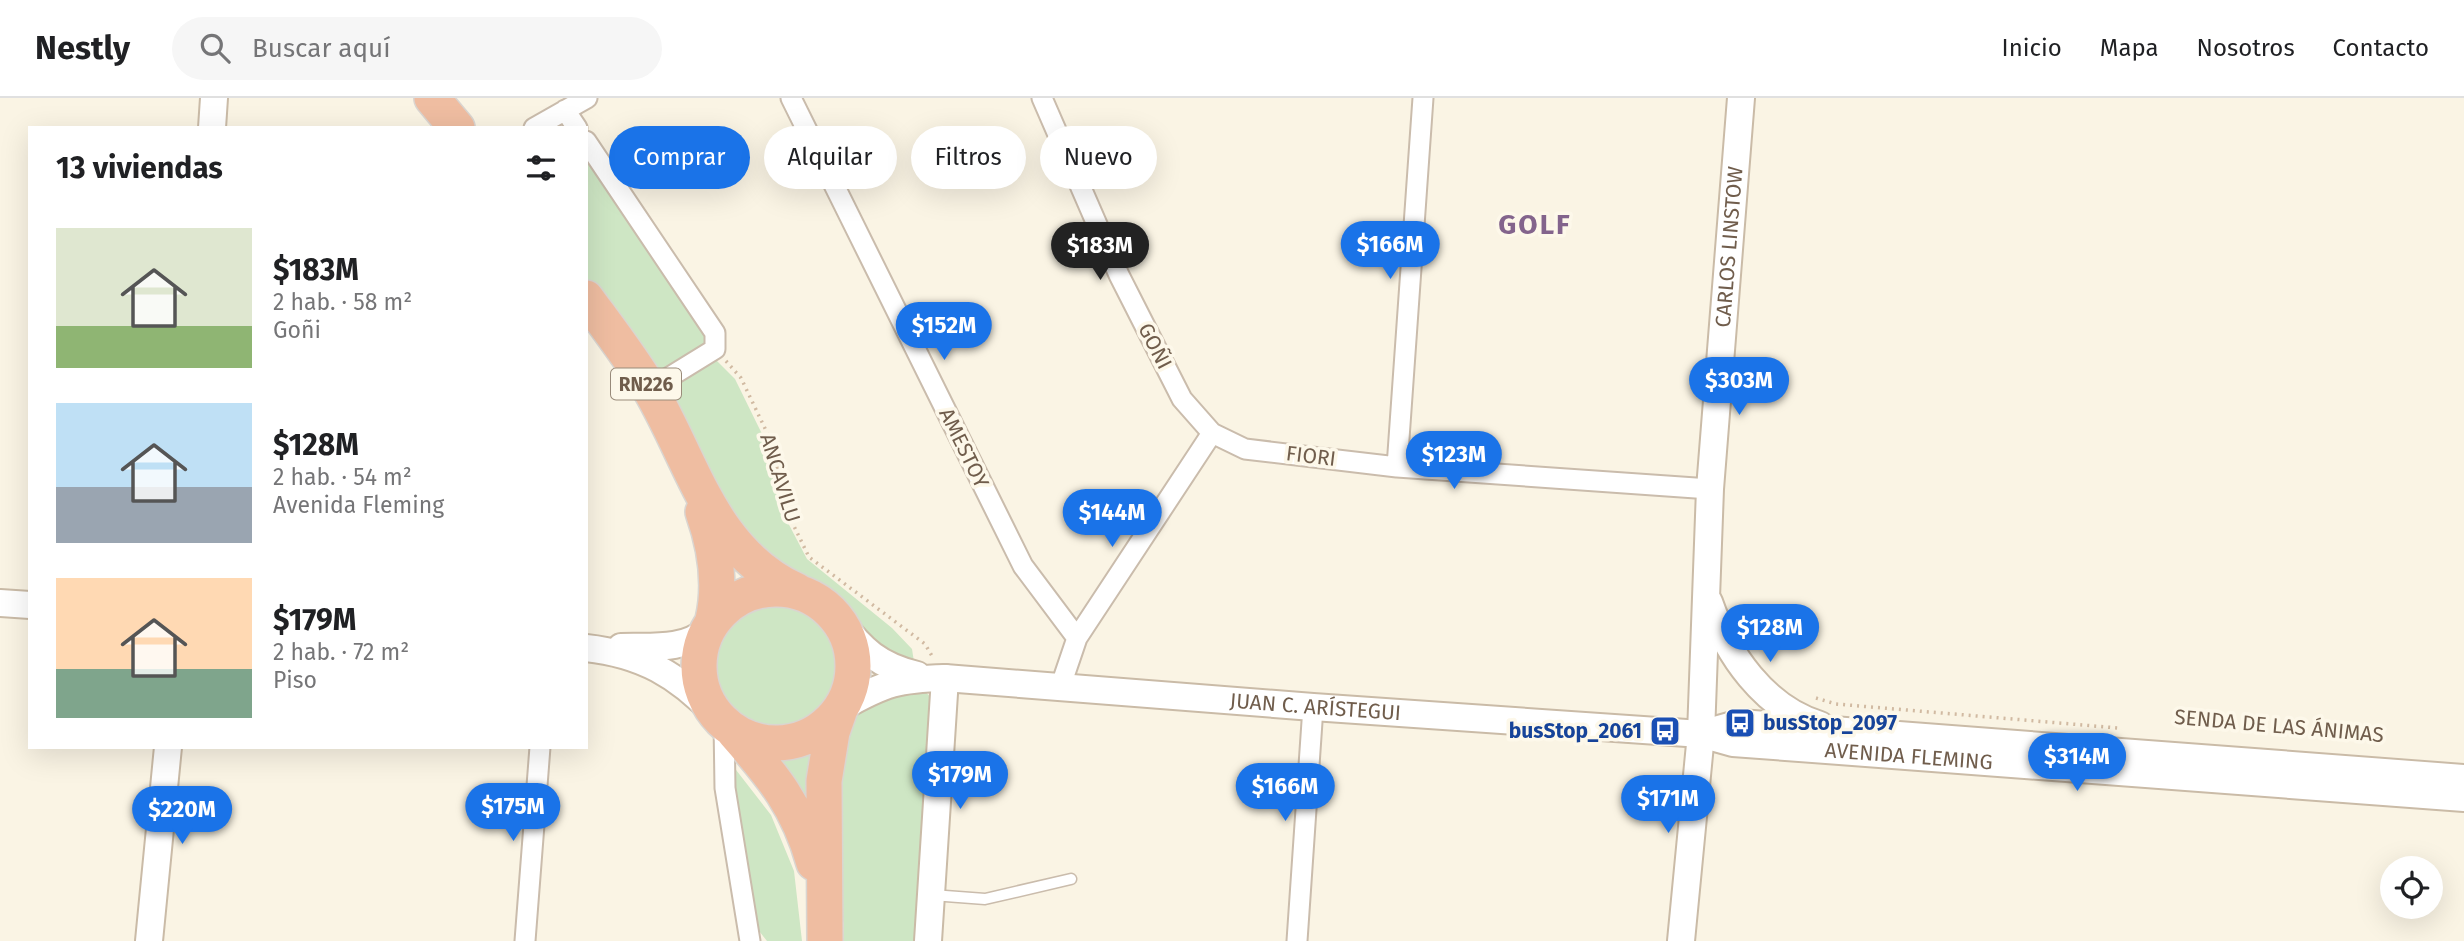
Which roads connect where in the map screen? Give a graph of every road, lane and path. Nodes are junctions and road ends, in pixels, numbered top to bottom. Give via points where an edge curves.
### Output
1 (214, 98) edge
2 (432, 98) edge
3 (587, 98) edge
4 (792, 98) edge
5 (1042, 98) edge
6 (1423, 98) edge
7 (1741, 98) edge
8 (565, 110) junction
9 (212, 126) edge
10 (455, 126) edge
11 (537, 126) edge
12 (576, 126) edge
13 (588, 144) edge
14 (588, 301) edge
15 (715, 349) junction
16 (650, 389) junction
17 (1212, 433) junction
18 (1397, 467) junction
19 (694, 478) junction
20 (1710, 489) junction
21 (804, 593) junction
22 (1706, 593) junction
23 (0, 603) edge
24 (28, 605) edge
25 (839, 620) junction
26 (710, 625) junction
27 (1077, 638) junction
28 (589, 648) edge
29 (937, 678) junction
30 (1060, 688) junction
31 (1807, 695) dead end
32 (1313, 707) junction
33 (842, 709) junction
34 (724, 722) junction
35 (2129, 729) dead end
36 (1838, 731) junction
37 (1701, 734) junction
38 (167, 749) edge
39 (540, 749) edge
40 (2464, 778) edge
41 (2464, 798) edge
42 (1071, 880) dead end
43 (931, 895) junction
44 (825, 924) edge
45 (149, 941) edge
46 (525, 941) edge
47 (750, 941) edge
48 (928, 941) edge
49 (1297, 941) edge
50 (1681, 941) edge

1 - 9 main road
2 - 10 highway
3 - 8 street
4 - 27 street, AMESTOY via 1023,566
5 - 17 street, GOÑI via 1119,275 1175,386
6 - 18 street
7 - 20 main road, CARLOS LINSTOW
8 - 11 street
8 - 12 street
13 - 15 street via 715,332
14 - 16 highway, RN226
15 - 16 street
15 - 29 path, ANCAVILU via 741,378 769,439 790,518 809,556 925,645
16 - 19 highway, RN226
17 - 18 street, FIORI via 1245,449
17 - 27 street
18 - 20 street, FIORI
19 - 21 highway, RN226 via 729,537 753,564
19 - 26 highway, RN226 via 714,554 717,594
20 - 22 main road, CARLOS LINSTOW
21 - 25 highway, RN226
21 - 26 highway, RN226 via 764,589 744,595
22 - 36 main road via 1720,632 1756,684 1811,723
22 - 37 main road, CARLOS LINSTOW
23 - 24 main road
25 - 29 main road, JUAN C. ARÍSTEGUI via 873,658 896,669
25 - 33 highway, RN226 via 854,660 853,682
26 - 28 main road via 698,637 675,645
26 - 34 highway, RN226 via 700,651 699,674 705,696
27 - 30 street
28 - 34 main road via 663,669
29 - 30 main road, JUAN C. ARÍSTEGUI
29 - 33 main road, JUAN C. ARÍSTEGUI via 889,683
29 - 43 main road
30 - 32 main road, JUAN C. ARÍSTEGUI
31 - 35 path via 1836,704
32 - 37 main road, JUAN C. ARÍSTEGUI
32 - 49 street
33 - 34 highway via 817,732 790,743 760,741
33 - 44 highway, RN226 via 832,732 824,781
34 - 44 highway, RN226 via 773,776 802,825
34 - 47 street via 725,788
36 - 37 main road, AVENIDA FLEMING via 1740,723
36 - 40 main road, AVENIDA FLEMING
37 - 41 main road, AVENIDA FLEMING via 1733,743
37 - 50 main road, CARLOS LINSTOW
38 - 45 main road
39 - 46 street
42 - 43 lane via 985,898
43 - 48 main road

